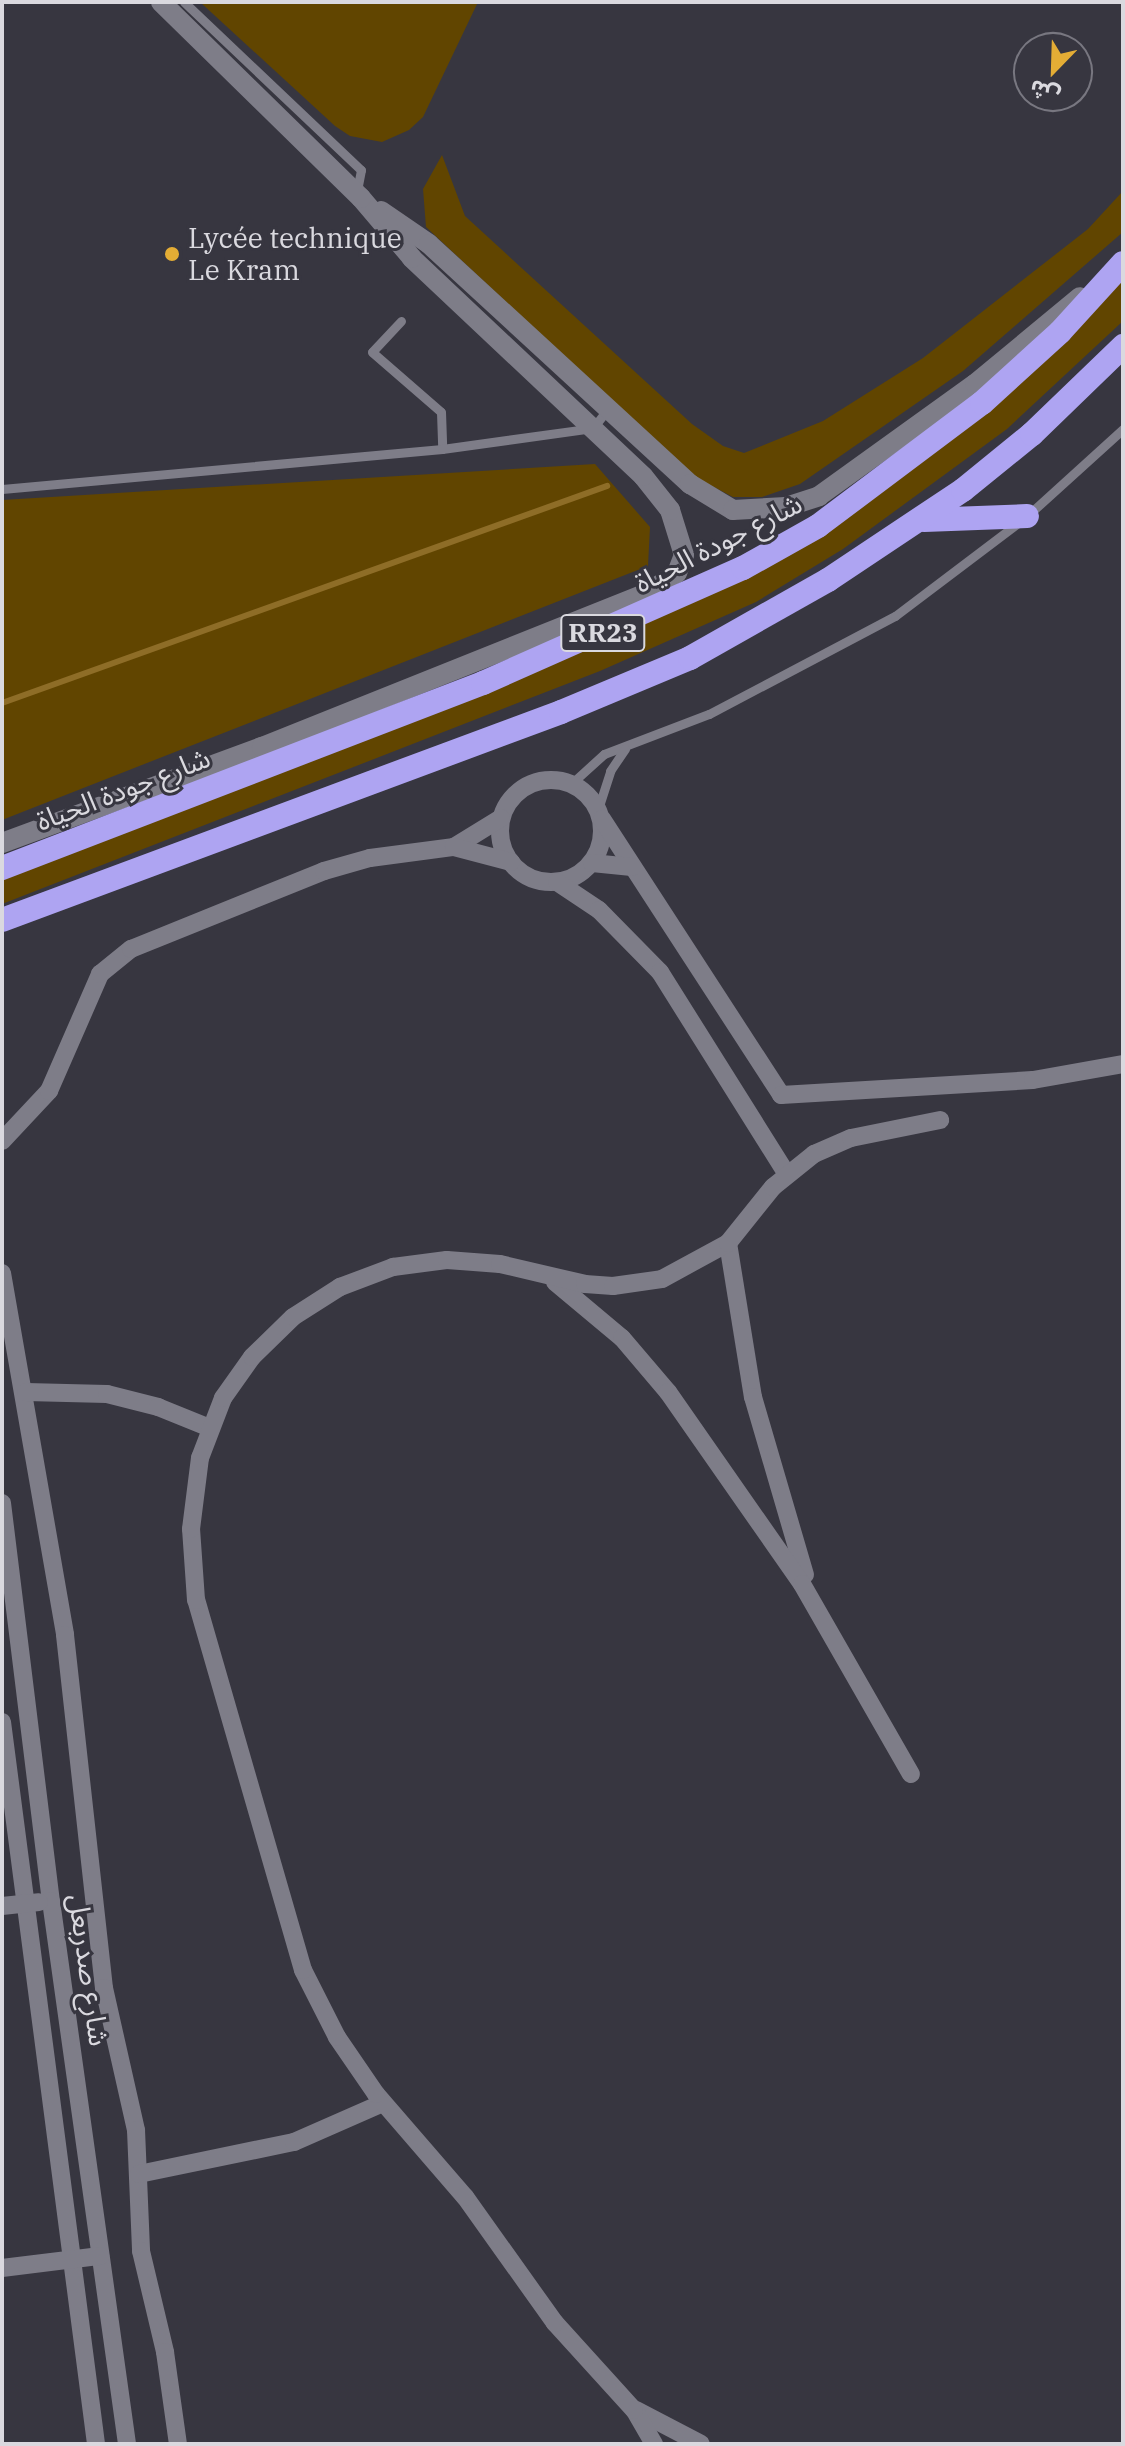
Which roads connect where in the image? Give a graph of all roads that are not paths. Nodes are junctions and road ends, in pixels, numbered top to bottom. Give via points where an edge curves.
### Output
1 (161, 2) edge
2 (184, 2) edge
3 (358, 196) junction
4 (1123, 261) edge
5 (401, 321) dead end
6 (1123, 346) edge
7 (608, 409) junction
8 (593, 428) junction
9 (1123, 429) edge
10 (442, 449) junction
11 (2, 489) edge
12 (1027, 516) junction
13 (922, 520) junction
14 (625, 749) junction
15 (572, 783) junction
16 (600, 814) junction
17 (501, 818) junction
18 (2, 843) edge
19 (454, 847) junction
20 (511, 862) junction
21 (590, 865) junction
22 (632, 867) junction
23 (2, 868) edge
24 (557, 882) junction
25 (599, 910) junction
26 (2, 920) edge
27 (1123, 1064) edge
28 (940, 1120) dead end
29 (2, 1141) edge
30 (786, 1173) junction
31 (728, 1243) junction
32 (2, 1273) edge
33 (543, 1274) junction
34 (26, 1392) junction
35 (210, 1428) junction
36 (779, 1501) junction
37 (2, 1503) edge
38 (753, 1512) junction
39 (4, 1537) edge
40 (820, 1613) junction
41 (2, 1722) edge
42 (911, 1774) dead end
43 (51, 1901) junction
44 (27, 1903) junction
45 (2, 1906) edge
46 (383, 2103) junction
47 (139, 2174) junction
48 (100, 2256) junction
49 (70, 2258) junction
50 (2, 2268) edge
51 (634, 2410) junction
52 (691, 2441) edge
53 (96, 2444) edge
54 (127, 2444) edge
55 (178, 2444) edge
56 (640, 2444) edge
57 (654, 2444) edge

1 - 3 street
2 - 3 lane via 361,170
3 - 7 street via 429,244
3 - 8 street via 412,258
4 - 7 street via 975,384 819,496 786,507 733,510 709,498
4 - 23 highway, شارع جودة الحياة / RR23 via 1060,332 970,413 818,526 743,568 483,683
5 - 10 lane via 372,352 441,412
6 - 13 highway, RR23 via 1032,434
7 - 8 lane
8 - 10 lane
8 - 18 street via 670,510 684,555 667,583 262,747
9 - 12 lane
10 - 11 lane
12 - 13 highway
12 - 14 lane via 844,648
13 - 26 highway, RR23 via 690,658 561,712
14 - 15 lane via 594,759
14 - 16 lane via 610,771
15 - 16 street
15 - 17 street via 530,784 509,801
16 - 21 street via 602,841
16 - 22 street
17 - 19 street
17 - 20 street via 500,837
19 - 20 street
19 - 29 street via 324,871 131,949 100,974 49,1091
20 - 24 street via 539,881
21 - 22 street
21 - 24 street
21 - 25 street
22 - 27 street via 781,1095 1033,1080
24 - 25 street
25 - 30 street via 660,972
28 - 30 street via 851,1138
30 - 31 street
31 - 33 street via 685,1271 639,1284 585,1284
31 - 36 street via 753,1397
32 - 34 street
33 - 35 street via 447,1260 393,1267 340,1287 271,1335 238,1375
33 - 38 street via 584,1303 647,1364
34 - 35 street via 107,1394
34 - 47 street via 71,1671 106,2001 136,2130
35 - 46 street via 194,1487 191,1529 205,1640 303,1970 337,2037
36 - 38 street
36 - 40 street
37 - 39 street, شارع صدربعل
38 - 40 street
39 - 43 street, شارع صدربعل
40 - 42 street
41 - 44 street, شارع صدربعل
43 - 44 street
43 - 48 street, شارع صدربعل
44 - 45 street
44 - 49 street, شارع صدربعل
46 - 47 street via 294,2142
46 - 51 street via 465,2197 575,2348
47 - 55 street via 141,2251 165,2352
48 - 49 street
48 - 54 street, شارع صدربعل
49 - 50 street
49 - 53 street, شارع صدربعل
51 - 52 street
51 - 56 street
51 - 57 street

